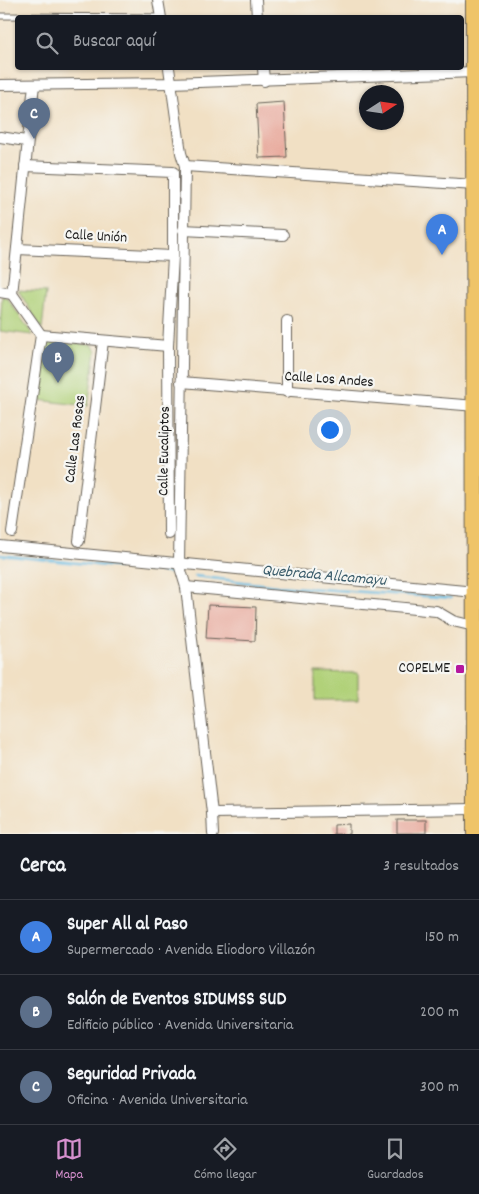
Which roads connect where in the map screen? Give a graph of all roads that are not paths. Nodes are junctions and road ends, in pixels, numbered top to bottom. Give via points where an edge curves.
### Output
1 (158, 0) edge
2 (256, 0) edge
3 (474, 0) edge
4 (161, 15) edge
5 (258, 15) edge
6 (0, 16) edge
7 (15, 16) edge
8 (169, 70) edge
9 (263, 70) edge
10 (474, 72) junction
11 (264, 81) junction
12 (171, 83) junction
13 (0, 85) edge
14 (34, 85) junction
15 (0, 137) edge
16 (26, 141) junction
17 (25, 166) junction
18 (185, 166) junction
19 (474, 185) junction
20 (183, 230) junction
21 (283, 235) dead end
22 (17, 249) junction
23 (173, 256) junction
24 (0, 292) edge
25 (12, 294) junction
26 (288, 321) dead end
27 (41, 335) junction
28 (103, 341) junction
29 (168, 346) junction
30 (181, 382) junction
31 (287, 392) junction
32 (476, 406) junction
33 (12, 532) dead end
34 (169, 534) dead end
35 (79, 541) dead end
36 (0, 546) edge
37 (179, 564) junction
38 (186, 587) junction
39 (475, 592) junction
40 (474, 626) junction
41 (474, 809) junction
42 (212, 813) junction
43 (213, 834) edge
44 (475, 834) edge

1 - 4 street
2 - 5 street
3 - 10 highway
6 - 7 lane
8 - 12 street, Calle Eucaliptos
9 - 11 street
10 - 11 street
10 - 19 highway
11 - 12 street
12 - 14 street
12 - 18 street, Calle Eucaliptos
13 - 14 street
14 - 16 street
15 - 16 street
16 - 17 street
17 - 22 street
17 - 23 street, Calle Eucaliptos via 173,172
18 - 19 street
18 - 20 street, Calle Eucaliptos
19 - 32 highway
20 - 21 street
20 - 30 street, Calle Eucaliptos
22 - 23 street, Calle Unión
22 - 25 street
23 - 29 street, Calle Eucaliptos
24 - 25 street
25 - 27 street
26 - 31 street
27 - 28 street
27 - 33 street
28 - 29 street
28 - 35 street, Calle Las Rosas
29 - 34 street, Calle Eucaliptos
30 - 31 street, Calle Los Andes
30 - 37 street, Calle Eucaliptos
31 - 32 street, Calle Los Andes
32 - 39 highway
36 - 37 street
37 - 38 street, Calle Eucaliptos
37 - 39 street
38 - 40 street via 436,611 453,621
38 - 42 street, Calle Eucaliptos
39 - 40 highway
40 - 41 highway
41 - 42 street
41 - 44 highway
42 - 43 street, Calle Eucaliptos

